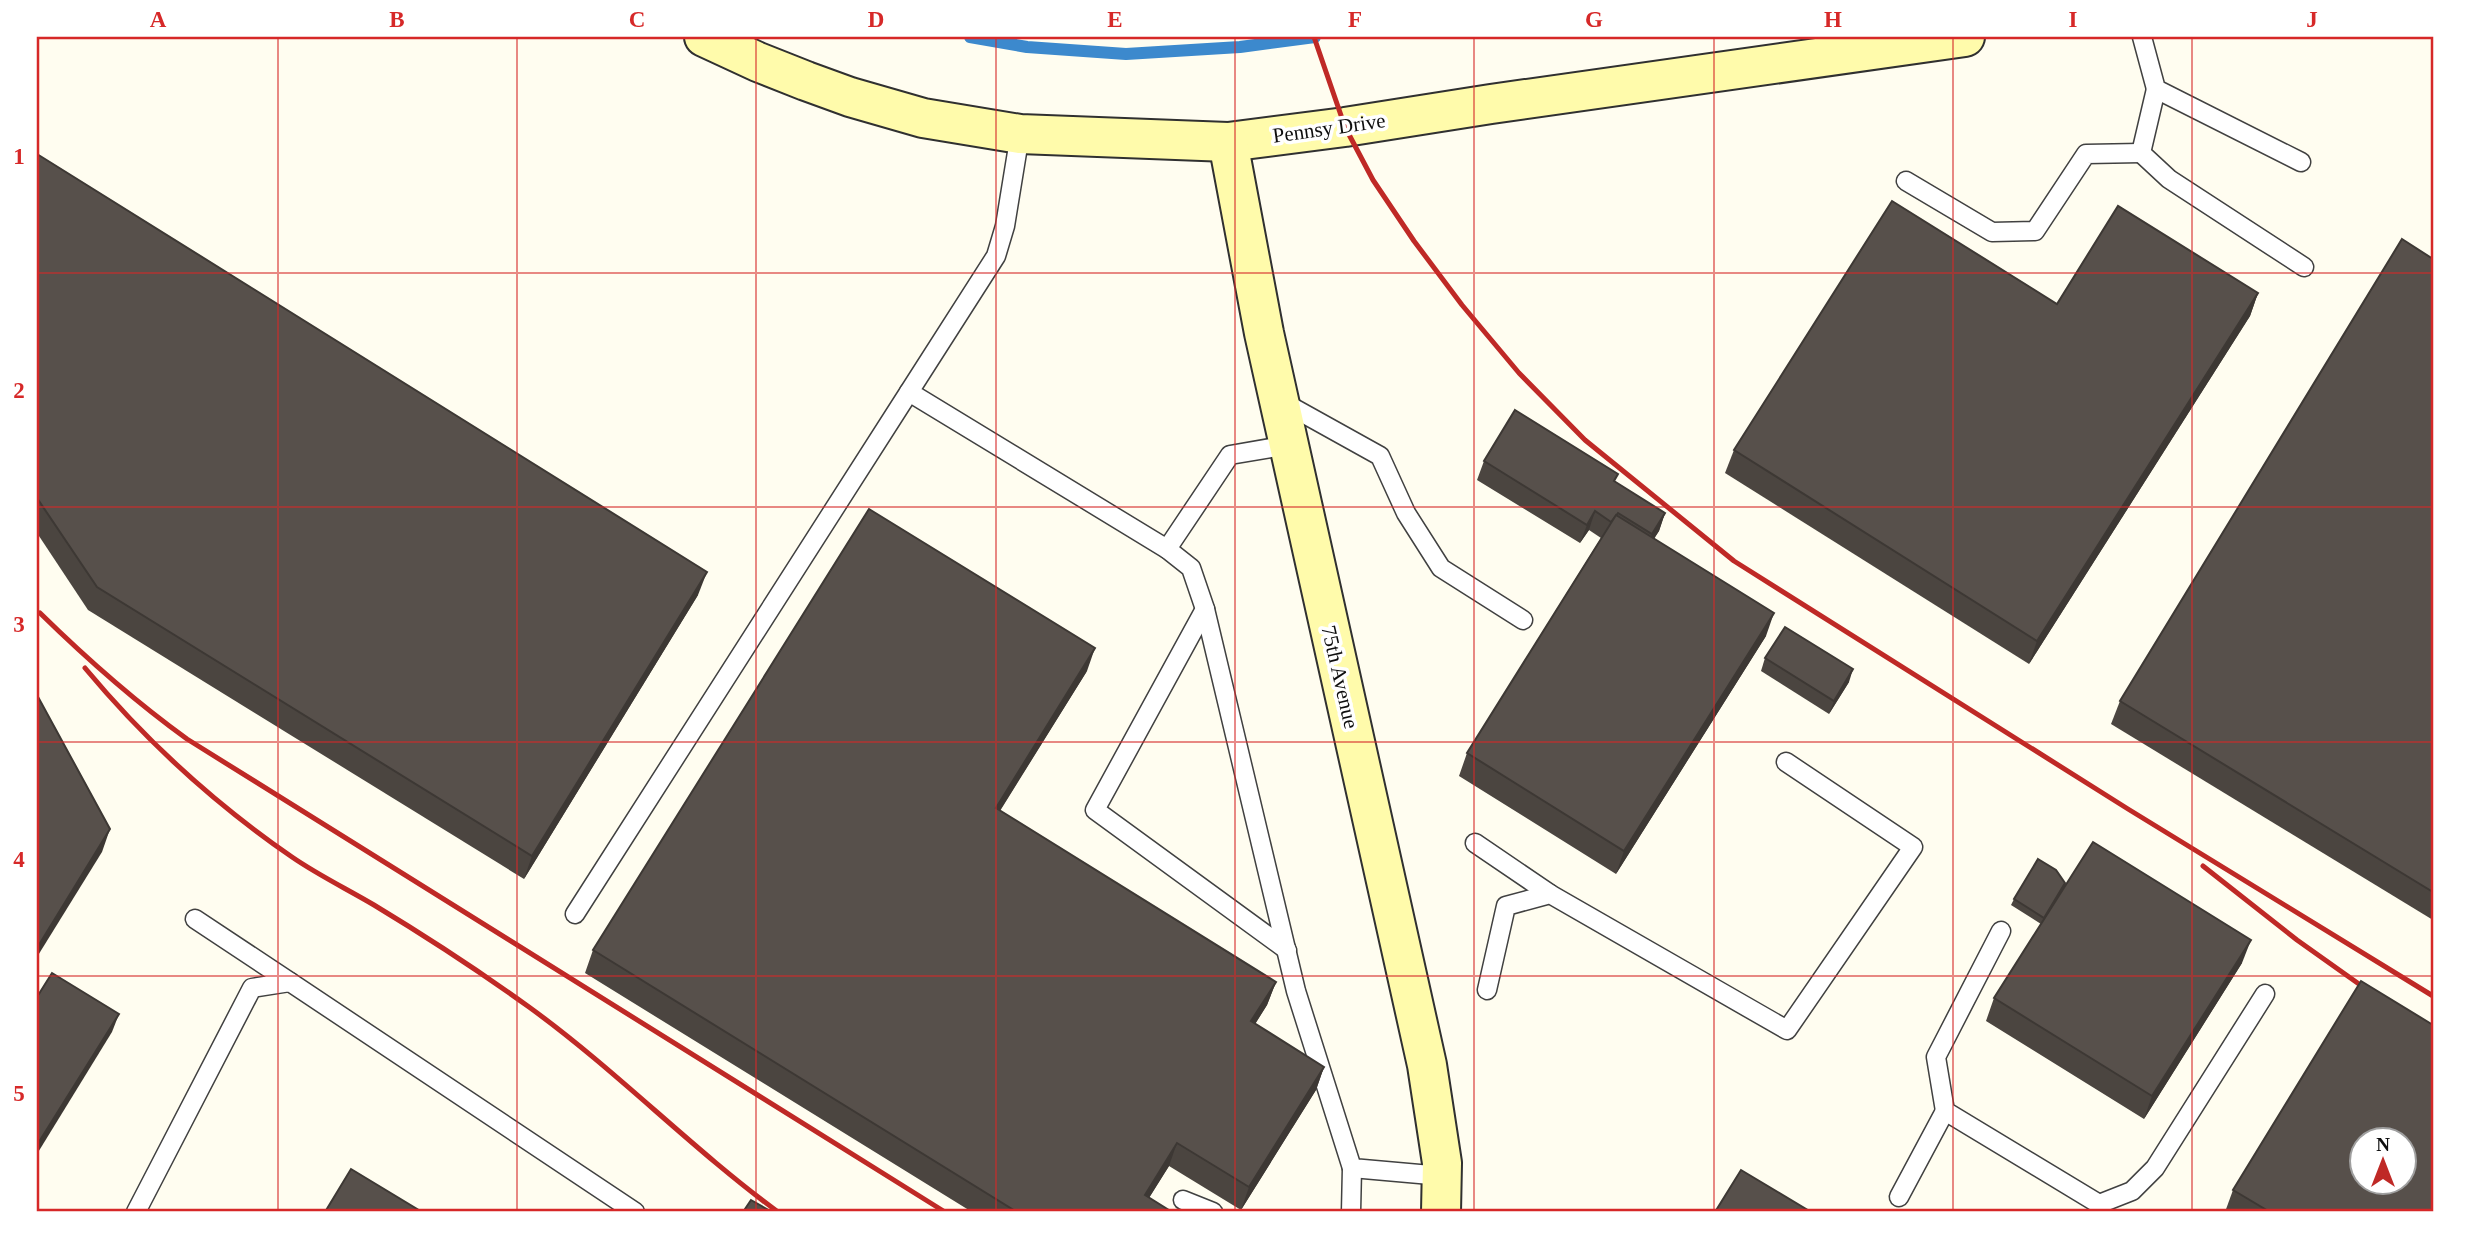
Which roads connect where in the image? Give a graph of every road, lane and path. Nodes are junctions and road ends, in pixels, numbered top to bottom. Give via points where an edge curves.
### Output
1 (704, 37) edge
2 (1965, 37) edge
3 (2142, 37) edge
4 (2155, 89) junction
5 (1020, 134) junction
6 (1228, 142) junction
7 (2141, 153) junction
8 (2301, 162) dead end
9 (1906, 181) dead end
10 (2304, 267) dead end
11 (909, 392) junction
12 (1278, 399) junction
13 (1288, 445) junction
14 (1167, 549) junction
15 (1205, 610) junction
16 (1523, 620) dead end
17 (1786, 762) dead end
18 (1475, 843) dead end
19 (1550, 894) junction
20 (575, 914) dead end
21 (195, 919) dead end
22 (2001, 931) dead end
23 (1287, 950) junction
24 (290, 982) junction
25 (1487, 990) dead end
26 (2265, 994) dead end
27 (1945, 1111) junction
28 (1352, 1168) junction
29 (1441, 1194) edge
30 (1899, 1197) dead end
31 (1183, 1200) dead end
32 (136, 1212) edge
33 (635, 1212) edge
34 (1213, 1212) edge
35 (1351, 1212) edge

1 - 5 main road, Pennsy Drive via 850,97 923,118
2 - 6 main road, Pennsy Drive
3 - 4 lane
4 - 7 lane
4 - 8 lane
5 - 6 main road, Pennsy Drive
5 - 11 lane via 996,256
6 - 12 main road, 75th Avenue
7 - 9 lane via 2086,154 2035,231 1992,232
7 - 10 lane via 2169,178
11 - 14 lane
11 - 20 lane
12 - 13 main road, 75th Avenue
12 - 16 lane via 1380,456 1406,513 1441,568
13 - 14 lane via 1230,454
13 - 29 main road, 75th Avenue via 1427,1065 1442,1163
14 - 15 lane via 1191,568
15 - 23 lane
15 - 23 lane via 1095,810
17 - 19 lane via 1913,847 1787,1030
18 - 19 lane
19 - 25 lane via 1506,906
21 - 24 lane
22 - 27 lane via 1936,1057
23 - 28 lane
24 - 32 lane via 252,988
24 - 33 lane
26 - 27 lane via 2155,1168 2132,1191 2099,1204
27 - 30 lane
28 - 29 lane
28 - 35 lane
31 - 34 lane

